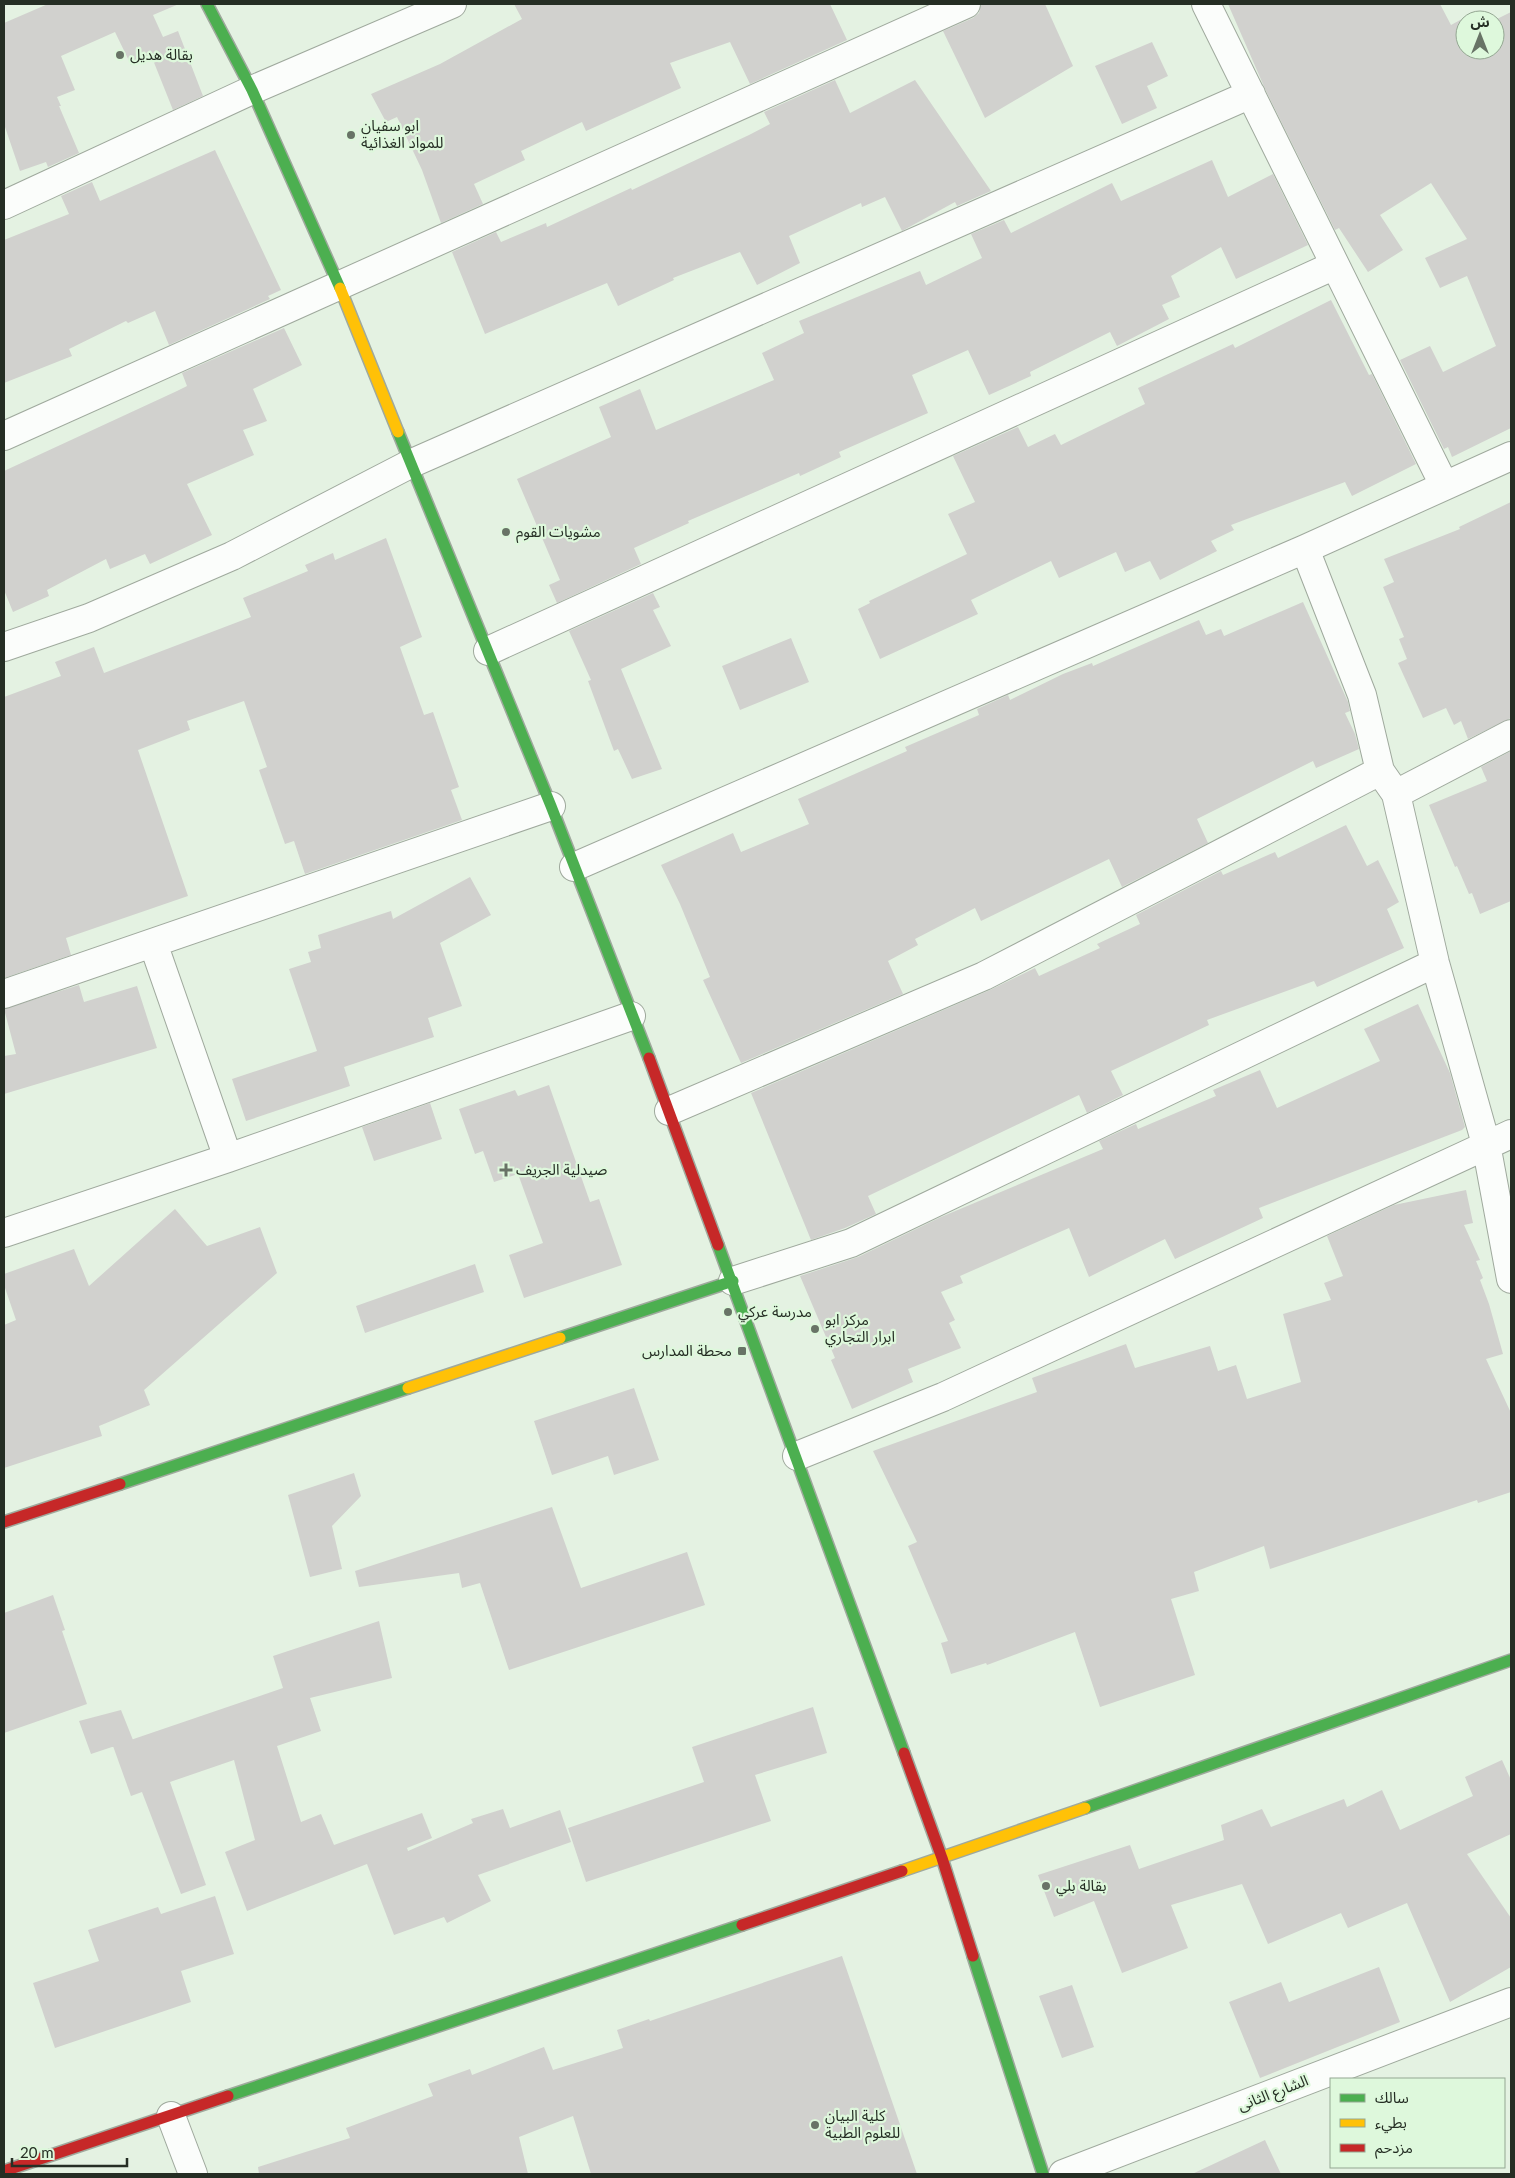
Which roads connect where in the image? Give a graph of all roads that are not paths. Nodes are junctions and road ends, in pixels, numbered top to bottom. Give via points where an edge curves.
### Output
1 (207, 4) edge
2 (452, 4) edge
3 (966, 4) edge
4 (1206, 4) edge
5 (252, 90) junction
6 (1251, 94) junction
7 (4, 205) edge
8 (1335, 265) junction
9 (339, 286) junction
10 (4, 436) edge
11 (1511, 456) edge
12 (410, 464) junction
13 (1444, 485) junction
14 (1305, 549) junction
15 (4, 647) edge
16 (488, 651) junction
17 (1511, 734) edge
18 (1380, 771) junction
19 (1396, 794) junction
20 (551, 806) junction
21 (574, 867) junction
22 (153, 943) junction
23 (1435, 964) junction
24 (4, 994) edge
25 (631, 1016) junction
26 (669, 1110) junction
27 (1511, 1134) edge
28 (1486, 1144) junction
29 (228, 1158) junction
30 (4, 1234) edge
31 (1511, 1279) edge
32 (733, 1281) junction
33 (797, 1456) junction
34 (4, 1522) edge
35 (1511, 1660) edge
36 (942, 1858) junction
37 (1511, 2002) edge
38 (171, 2116) junction
39 (4, 2171) edge
40 (193, 2174) edge
41 (1043, 2174) edge
42 (1063, 2174) edge

1 - 5 street
2 - 5 street
3 - 9 street
4 - 6 street
5 - 7 street
5 - 9 street
6 - 8 street
6 - 12 street
8 - 13 street
8 - 16 street
9 - 10 street
9 - 12 street
11 - 13 street
12 - 15 street via 232,556 89,618
12 - 16 street
13 - 14 street
14 - 18 street via 1362,695
14 - 21 street
16 - 20 street
17 - 19 street
18 - 19 street
18 - 26 street via 984,976
19 - 23 street
20 - 21 street
20 - 22 street
21 - 25 street
22 - 24 street
22 - 29 street
23 - 28 street
23 - 32 street via 850,1243
25 - 26 street
25 - 29 street
26 - 32 street
27 - 28 street
28 - 31 street
28 - 33 street via 943,1396
29 - 30 street
32 - 33 street
32 - 34 street
33 - 36 street
35 - 36 street
36 - 38 street
36 - 41 street
37 - 42 street, الشارع الثانى
38 - 39 street
38 - 40 street

